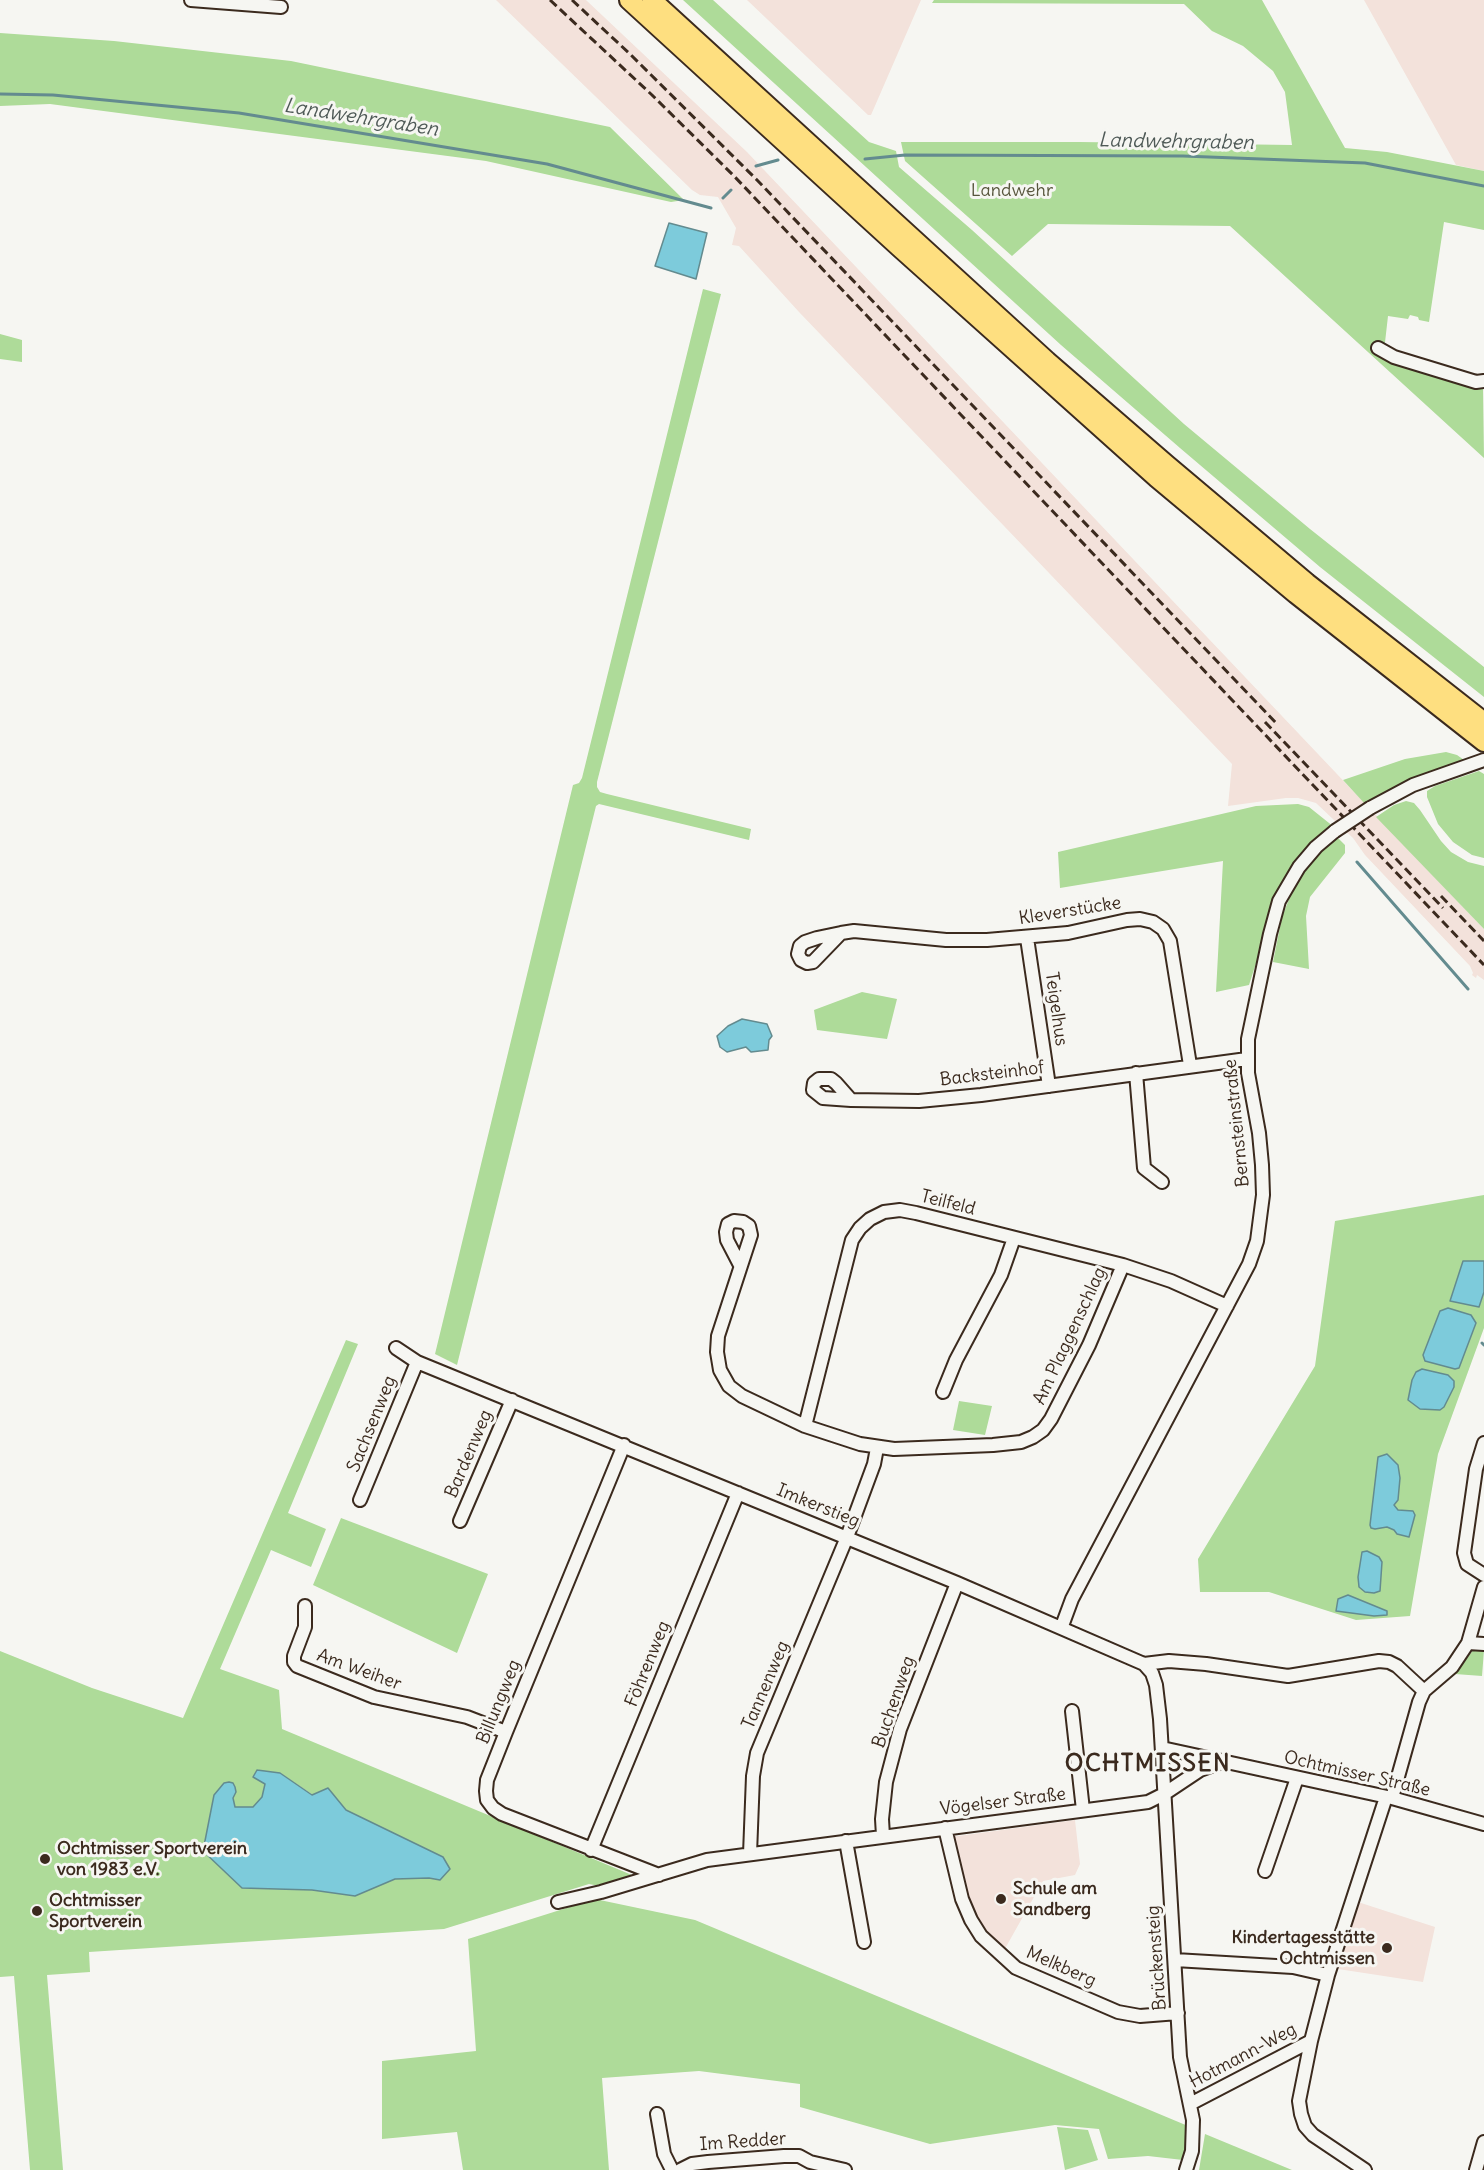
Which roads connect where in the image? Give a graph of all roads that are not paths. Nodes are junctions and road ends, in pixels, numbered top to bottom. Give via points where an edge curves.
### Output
1 (191, 0) edge
2 (629, 0) edge
3 (652, 0) edge
4 (281, 7) dead end
5 (1378, 348) dead end
6 (1484, 381) edge
7 (1484, 722) edge
8 (1484, 742) edge
9 (1484, 759) edge
10 (841, 933) dead end
11 (1027, 938) junction
12 (1247, 1059) junction
13 (1190, 1065) junction
14 (1136, 1073) junction
15 (1049, 1086) junction
16 (851, 1100) dead end
17 (1162, 1182) dead end
18 (1014, 1238) junction
19 (740, 1265) dead end
20 (1123, 1265) junction
21 (1227, 1306) junction
22 (396, 1348) dead end
23 (417, 1362) junction
24 (943, 1392) dead end
25 (512, 1400) junction
26 (805, 1426) junction
27 (1484, 1443) edge
28 (624, 1445) junction
29 (877, 1448) junction
30 (738, 1493) junction
31 (360, 1500) dead end
32 (460, 1521) dead end
33 (847, 1538) junction
34 (1484, 1575) edge
35 (957, 1583) junction
36 (1484, 1587) edge
37 (305, 1606) dead end
38 (1062, 1626) junction
39 (1468, 1643) junction
40 (1484, 1644) edge
41 (1144, 1664) junction
42 (1424, 1691) junction
43 (1072, 1711) dead end
44 (506, 1732) junction
45 (1162, 1748) junction
46 (1222, 1762) junction
47 (1297, 1778) junction
48 (1164, 1794) junction
49 (1389, 1797) junction
50 (1083, 1810) junction
51 (1484, 1824) edge
52 (945, 1828) junction
53 (883, 1836) junction
54 (846, 1841) junction
55 (591, 1850) junction
56 (750, 1854) junction
57 (1265, 1871) dead end
58 (659, 1875) junction
59 (558, 1902) dead end
60 (864, 1942) dead end
61 (1175, 1960) junction
62 (1328, 1975) junction
63 (1178, 2013) junction
64 (1311, 2041) junction
65 (1190, 2104) junction
66 (657, 2114) dead end
67 (1484, 2142) edge
68 (1187, 2167) edge
69 (672, 2170) edge
70 (680, 2170) edge
71 (845, 2170) edge
72 (1365, 2170) edge
73 (1476, 2170) edge

1 - 4 street
2 - 8 highway via 1157,478 1313,608
3 - 7 highway via 1047,361 1307,584
5 - 6 street via 1394,357 1476,382
9 - 12 street, Bernsteinstraße, bridge via 1413,785 1370,808 1335,831 1299,867 1280,901 1270,934
10 - 11 street, Kleverstücke via 946,940
11 - 13 street, Kleverstücke via 1140,919 1163,929 1170,941
11 - 15 street, Teigelhus
12 - 13 street, Backsteinhof
12 - 21 street, Bernsteinstraße via 1262,1165 1261,1222 1249,1264
13 - 14 street, Backsteinhof
14 - 15 street, Backsteinhof
14 - 17 street via 1144,1168
15 - 16 street, Backsteinhof via 919,1101
18 - 20 street, Teilfeld
18 - 24 street via 1001,1275
18 - 26 street, Teilfeld via 900,1210 870,1219 852,1240
19 - 26 street, Am Plaggenschlag via 717,1336 720,1370 729,1386 742,1396
20 - 21 street, Teilfeld
20 - 29 street, Am Plaggenschlag via 1089,1346 1051,1419 1033,1437 993,1445
21 - 38 street, Bernsteinstraße via 1072,1599
22 - 23 street, Imkerstieg
23 - 25 street, Imkerstieg
23 - 31 street, Sachsenweg
25 - 28 street, Imkerstieg
25 - 32 street, Bardenweg
26 - 29 street, Am Plaggenschlag
27 - 34 street via 1476,1468 1464,1553 1467,1564
28 - 30 street, Imkerstieg
28 - 44 street, Billungweg
29 - 33 street
30 - 33 street, Imkerstieg
30 - 55 street, Föhrenweg
33 - 35 street, Imkerstieg
33 - 56 street, Tannenweg via 757,1753
35 - 38 street, Imkerstieg
35 - 53 street, Buchenweg via 900,1729 886,1782
36 - 39 street
37 - 44 street, Am Weiher via 305,1627 294,1656 297,1666 374,1697 467,1717
38 - 41 street, Imkerstieg
39 - 40 street
39 - 42 street via 1452,1667
41 - 42 street via 1206,1664 1288,1676 1379,1661 1397,1666
41 - 45 street via 1156,1685
42 - 49 street, Hotmann-Weg
43 - 50 street
44 - 55 street, Billungweg via 487,1780 487,1800 502,1814
45 - 46 street, Ochtmisser Straße
45 - 48 street, Brückensteig
46 - 47 street, Ochtmisser Straße
46 - 48 street via 1200,1770
47 - 49 street, Ochtmisser Straße
47 - 57 street
48 - 50 street, Vögelser Straße via 1148,1802
48 - 61 street, Brückensteig
49 - 51 street, Ochtmisser Straße
49 - 62 street, Hotmann-Weg
50 - 52 street, Vögelser Straße
52 - 53 street, Vögelser Straße
52 - 63 street, Melkberg via 971,1920 981,1936 1016,1968 1118,2012 1140,2016
53 - 54 street, Vögelser Straße
54 - 56 street, Vögelser Straße
54 - 60 street
55 - 58 street, Billungweg
56 - 58 street, Vögelser Straße via 697,1862
58 - 59 street, Vögelser Straße
61 - 62 street via 1293,1967
61 - 63 street, Brückensteig
62 - 64 street, Hotmann-Weg
63 - 65 street, Brückensteig via 1180,2057
64 - 65 street, Hotmann-Weg
64 - 72 street via 1299,2101 1305,2126
65 - 68 street, Brückensteig via 1194,2135
66 - 69 street via 664,2154
67 - 73 street
70 - 71 street, Im Redder via 692,2164 784,2156 799,2156

